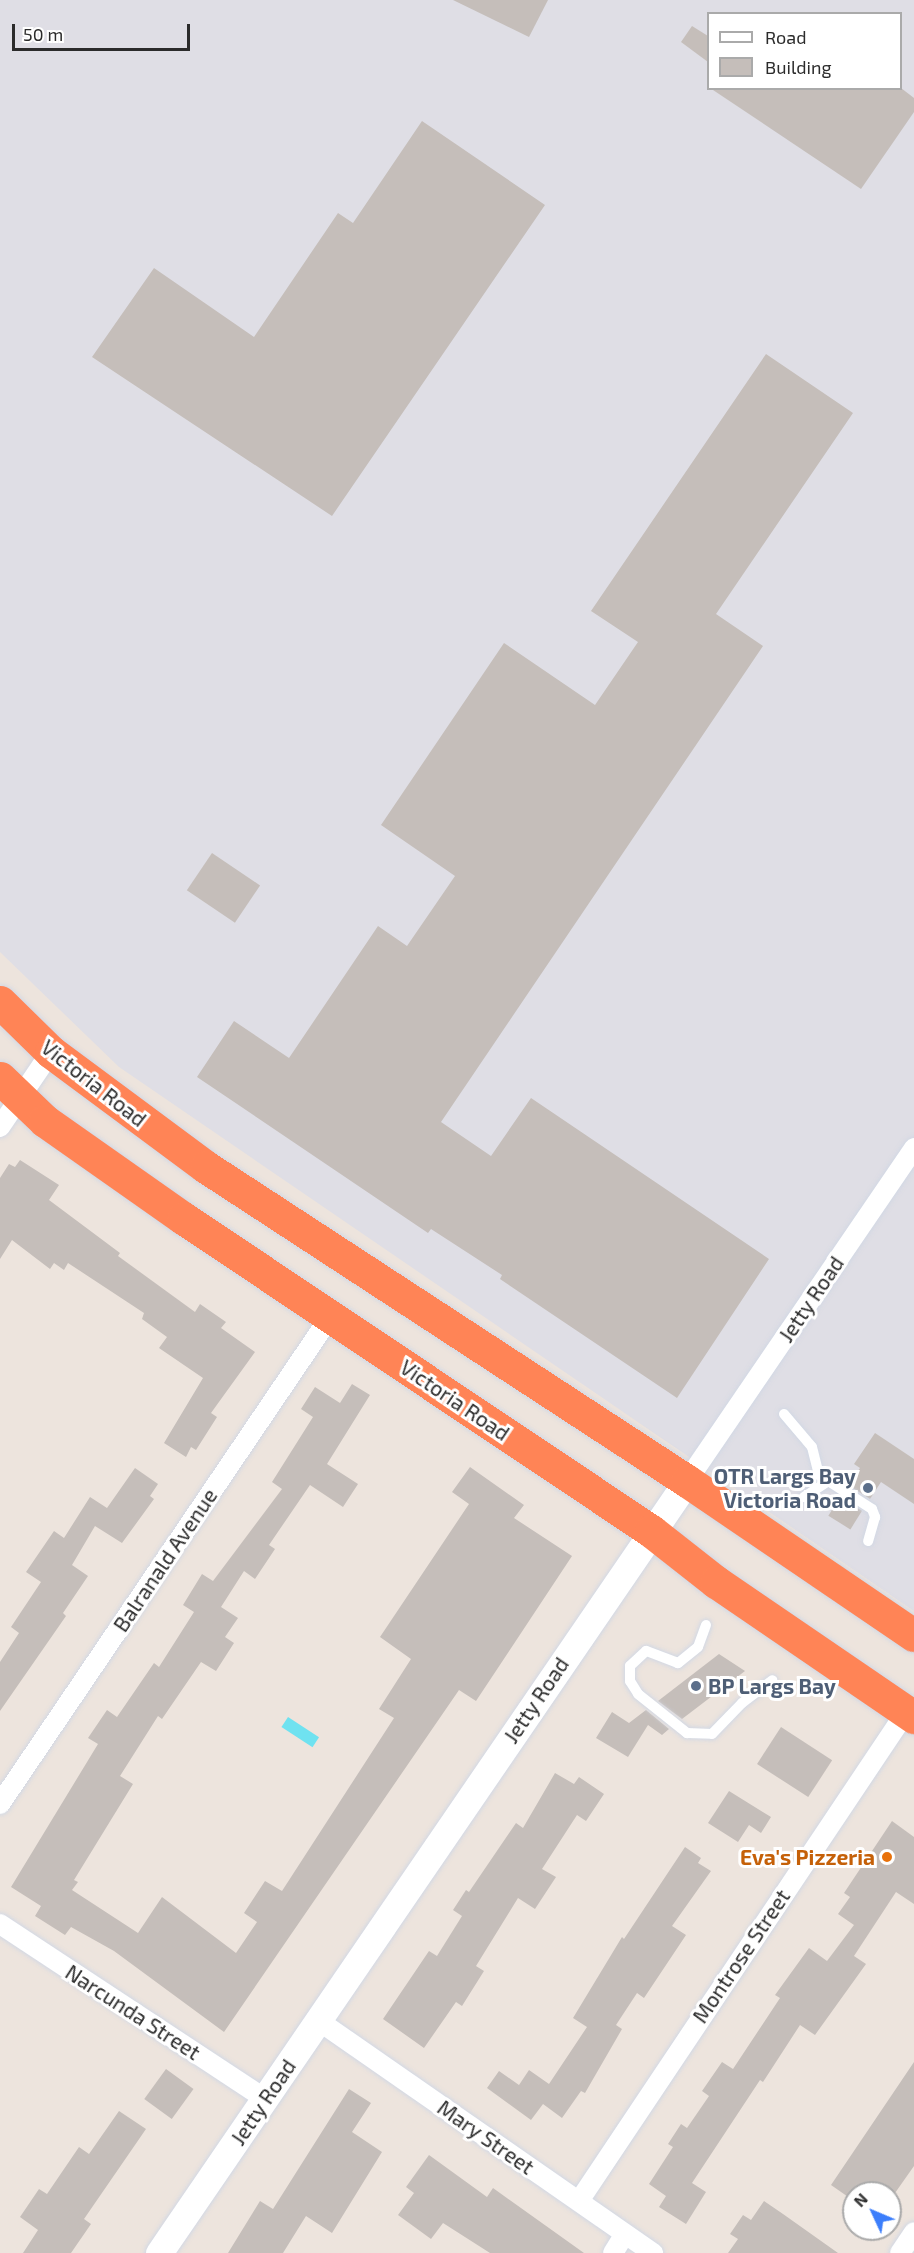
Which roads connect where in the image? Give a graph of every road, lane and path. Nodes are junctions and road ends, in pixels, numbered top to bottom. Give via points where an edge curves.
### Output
1 (0, 1002) edge
2 (51, 1052) junction
3 (10, 1088) edge
4 (0, 1127) edge
5 (914, 1148) edge
6 (330, 1317) junction
7 (784, 1414) dead end
8 (687, 1481) junction
9 (829, 1481) junction
10 (804, 1497) dead end
11 (651, 1531) junction
12 (868, 1541) dead end
13 (706, 1625) dead end
14 (914, 1635) edge
15 (772, 1680) dead end
16 (910, 1715) edge
17 (0, 1804) edge
18 (0, 1924) edge
19 (319, 2021) junction
20 (265, 2099) junction
21 (579, 2201) junction
22 (914, 2232) edge
23 (625, 2235) junction
24 (159, 2253) edge
25 (613, 2253) edge
26 (653, 2253) edge
27 (900, 2253) edge

1 - 2 highway, Victoria Road
2 - 3 street
2 - 8 highway, Victoria Road via 206,1167
3 - 4 street
3 - 6 highway, Victoria Road via 120,1174
5 - 8 street, Jetty Road
6 - 11 highway, Victoria Road
6 - 17 street, Balranald Avenue
7 - 9 lane via 812,1447 819,1474
8 - 11 street, Jetty Road
8 - 14 highway, Victoria Road
9 - 10 lane
9 - 12 lane via 872,1509 875,1517
11 - 16 highway, Victoria Road via 716,1582
11 - 19 street, Jetty Road
13 - 15 lane via 698,1647 678,1662 646,1651 630,1666 630,1681 638,1694 687,1733 712,1734
16 - 21 street, Montrose Street
18 - 20 street, Narcunda Street
19 - 20 street, Jetty Road
19 - 21 street, Mary Street
20 - 24 street, Jetty Road
21 - 23 street, Mary Street
22 - 27 street
23 - 25 street
23 - 26 street, Mary Street

